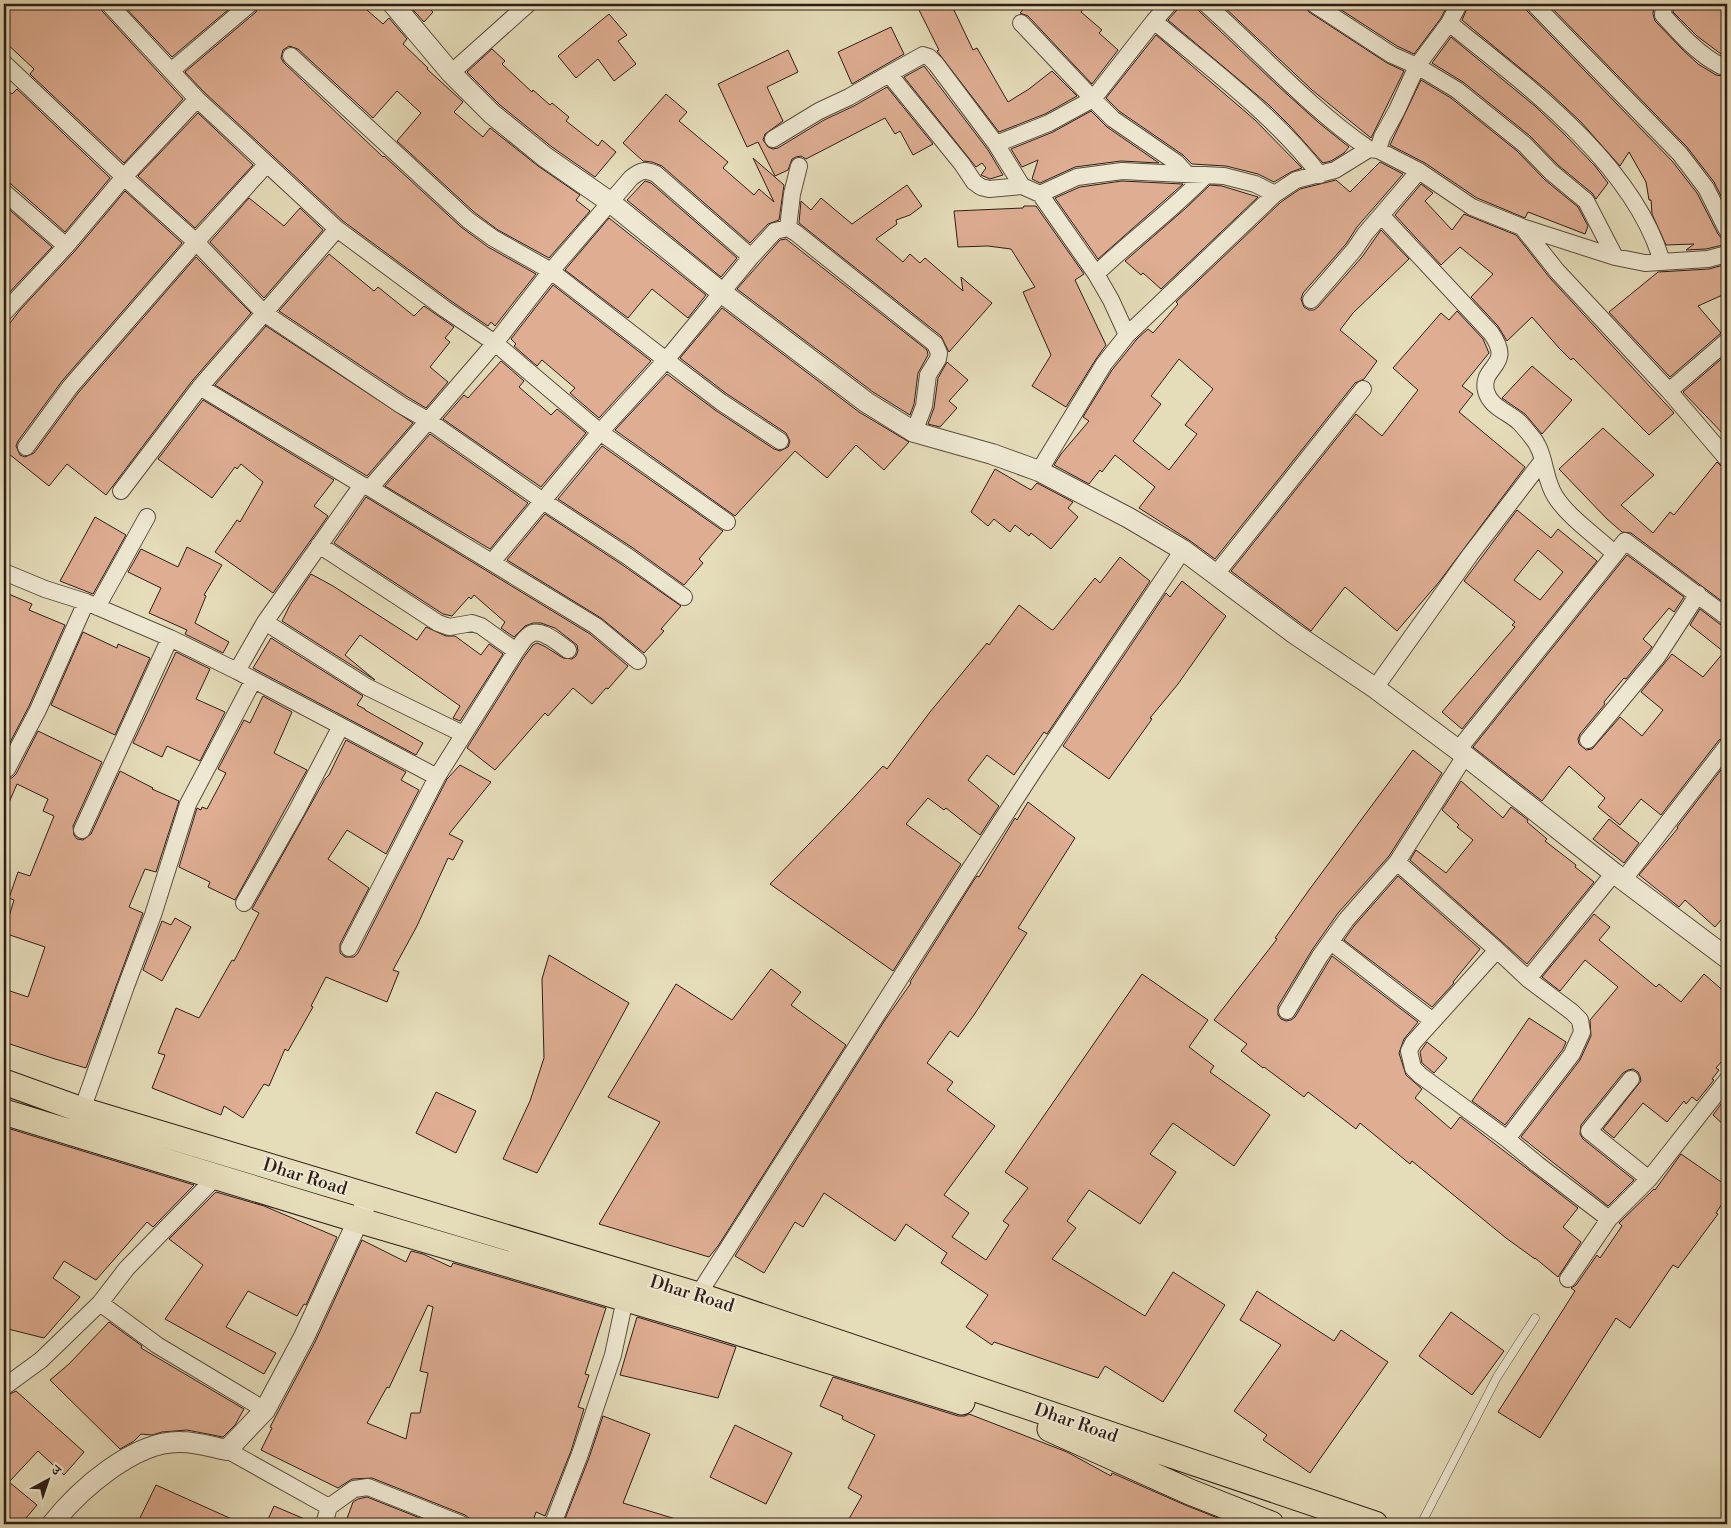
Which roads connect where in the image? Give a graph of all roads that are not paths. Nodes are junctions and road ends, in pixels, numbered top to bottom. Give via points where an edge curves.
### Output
1 (109, 4) edge
2 (250, 4) edge
3 (393, 4) edge
4 (528, 4) edge
5 (1169, 4) edge
6 (1206, 4) edge
7 (1314, 4) edge
8 (1459, 4) edge
9 (1534, 4) edge
10 (1664, 4) edge
11 (1154, 21) junction
12 (1021, 23) dead end
13 (1449, 23) junction
14 (291, 56) dead end
15 (1727, 62) edge
16 (4, 63) edge
17 (1417, 66) junction
18 (170, 71) junction
19 (451, 73) junction
20 (890, 74) junction
21 (197, 99) junction
22 (1093, 99) junction
23 (773, 139) dead end
24 (996, 144) junction
25 (1374, 150) junction
26 (266, 165) junction
27 (799, 166) dead end
28 (1419, 171) junction
29 (1186, 173) junction
30 (1206, 175) junction
31 (1320, 175) junction
32 (124, 177) junction
33 (1022, 186) junction
34 (4, 192) edge
35 (1040, 194) junction
36 (1275, 194) junction
37 (610, 202) junction
38 (1381, 215) junction
39 (1522, 227) junction
40 (788, 228) junction
41 (337, 229) junction
42 (1727, 230) edge
43 (196, 242) junction
44 (66, 246) junction
45 (1727, 254) edge
46 (751, 256) junction
47 (1615, 257) junction
48 (1662, 262) junction
49 (551, 271) junction
50 (1096, 274) junction
51 (721, 292) junction
52 (1311, 300) dead end
53 (5, 308) edge
54 (264, 313) junction
55 (1127, 335) junction
56 (1727, 341) edge
57 (495, 343) junction
58 (666, 360) junction
59 (200, 387) junction
60 (1363, 389) dead end
61 (1670, 391) junction
62 (429, 421) junction
63 (600, 432) junction
64 (914, 432) junction
65 (780, 442) dead end
66 (26, 447) dead end
67 (1727, 459) edge
68 (1543, 460) junction
69 (1039, 471) junction
70 (366, 486) junction
71 (121, 492) dead end
72 (543, 501) junction
73 (147, 517) dead end
74 (727, 522) dead end
75 (319, 545) junction
76 (1184, 550) junction
77 (1615, 554) junction
78 (492, 562) junction
79 (4, 572) edge
80 (1216, 574) junction
81 (1698, 594) junction
82 (684, 597) dead end
83 (92, 604) junction
84 (1727, 616) edge
85 (265, 622) junction
86 (170, 638) junction
87 (568, 650) dead end
88 (516, 651) junction
89 (638, 661) dead end
90 (237, 671) junction
91 (253, 681) junction
92 (1375, 688) junction
93 (341, 726) junction
94 (463, 734) junction
95 (1588, 740) dead end
96 (1727, 746) edge
97 (1462, 753) junction
98 (7, 769) dead end
99 (437, 777) junction
100 (82, 830) dead end
101 (1397, 862) junction
102 (1619, 876) junction
103 (244, 902) dead end
104 (1331, 942) junction
105 (350, 948) dead end
106 (1497, 950) junction
107 (1725, 951) edge
108 (1528, 979) junction
109 (1287, 1011) dead end
110 (1433, 1021) junction
111 (1631, 1079) dead end
112 (1727, 1080) edge
113 (4, 1082) edge
114 (82, 1110) junction
115 (4, 1112) edge
116 (1508, 1139) junction
117 (216, 1176) junction
118 (1649, 1179) junction
119 (369, 1197) junction
120 (1608, 1219) junction
121 (358, 1220) junction
122 (1568, 1279) dead end
123 (698, 1295) junction
124 (625, 1299) junction
125 (100, 1303) junction
126 (1535, 1318) dead end
127 (4, 1387) edge
128 (265, 1410) junction
129 (227, 1450) junction
130 (329, 1507) junction
131 (52, 1524) edge
132 (324, 1524) edge
133 (461, 1524) edge
134 (551, 1524) edge
135 (1271, 1524) edge
136 (1376, 1524) edge
137 (1421, 1524) edge

1 - 18 street
2 - 18 street
3 - 19 street
4 - 19 street
5 - 11 street
6 - 25 street via 1289,83 1353,138
7 - 17 street via 1392,55
8 - 13 street
9 - 42 street via 1680,154 1706,188
10 - 15 street via 1663,15 1698,51 1721,66
11 - 22 street
11 - 31 street via 1266,115
12 - 22 street
13 - 17 street
13 - 48 street via 1521,81 1587,144 1619,180 1656,243
14 - 49 street via 468,220
16 - 32 street
17 - 25 street
17 - 47 street via 1457,90 1490,116 1586,201
18 - 21 street
19 - 37 street via 492,114 545,157
20 - 23 street
20 - 24 street via 923,55 929,57
20 - 33 street via 974,182 989,189
21 - 26 street
21 - 32 street
22 - 24 street via 1049,123
22 - 29 street via 1113,119 1177,163
24 - 33 street
25 - 28 street
25 - 31 street
26 - 41 street
26 - 43 street
27 - 40 street
28 - 38 street
28 - 39 street via 1472,207
29 - 30 street
29 - 35 street via 1122,171 1077,177
30 - 36 street via 1255,184
30 - 50 street via 1182,200
31 - 36 street via 1296,180
32 - 43 street
32 - 44 street
33 - 35 street
34 - 44 street
35 - 50 street
36 - 55 street
37 - 46 street via 639,171 647,170 656,174
37 - 49 street
37 - 51 street
38 - 52 street
38 - 68 street via 1498,343 1501,351 1485,382 1486,393 1493,404 1518,421 1535,440
39 - 47 street
39 - 61 street via 1557,271
40 - 46 street via 775,231
40 - 64 street via 938,348 938,359 928,375 924,406
41 - 54 street
41 - 57 street
43 - 54 street
43 - 66 street via 70,387
44 - 53 street
45 - 48 street via 1708,259
46 - 51 street
47 - 48 street via 1645,263
49 - 57 street
49 - 58 street
50 - 55 street
51 - 58 street
51 - 64 street via 866,402
54 - 59 street
54 - 62 street
55 - 69 street via 1104,364
56 - 61 street
57 - 62 street
57 - 63 street
58 - 63 street
58 - 65 street
59 - 70 street
59 - 71 street
60 - 80 street
61 - 67 street
62 - 70 street
62 - 72 street
63 - 72 street
63 - 74 street
64 - 69 street
68 - 77 street via 1547,480 1563,507
68 - 92 street
69 - 76 street
70 - 75 street
70 - 78 street
72 - 78 street
72 - 82 street
73 - 83 street
75 - 85 street
75 - 88 street via 438,623 449,626 472,623
76 - 80 street
76 - 123 street via 1040,761
77 - 81 street via 1625,541
77 - 97 street
78 - 89 street via 596,626
79 - 83 street
80 - 92 street via 1295,634
81 - 84 street
81 - 95 street via 1657,656
83 - 86 street
83 - 98 street
85 - 90 street
85 - 94 street via 367,686
86 - 90 street
86 - 100 street
87 - 88 street via 536,632 529,634
88 - 94 street
90 - 91 street
91 - 93 street
91 - 114 street via 188,804 153,915
92 - 97 street
93 - 99 street
93 - 103 street
94 - 99 street
96 - 102 street
97 - 101 street
97 - 102 street
99 - 105 street
101 - 104 street
101 - 106 street
102 - 107 street
102 - 108 street
104 - 109 street
104 - 110 street
106 - 108 street
106 - 110 street
108 - 116 street via 1572,1012 1580,1020 1582,1032 1572,1054
110 - 116 street via 1409,1050 1413,1068
111 - 118 street via 1589,1131
112 - 118 street
113 - 114 main road, Dhar Road
114 - 119 main road, Dhar Road
115 - 117 main road, Dhar Road
116 - 120 street
117 - 121 main road, Dhar Road
117 - 125 street via 127,1268
118 - 120 street
119 - 121 street
119 - 123 main road, Dhar Road
120 - 122 street
121 - 124 main road, Dhar Road
121 - 128 street via 304,1337
123 - 136 main road, Dhar Road
124 - 134 street via 613,1355 580,1454
124 - 135 main road, Dhar Road via 1049,1429
125 - 127 street via 41,1360
125 - 128 street via 157,1345
126 - 137 lane via 1496,1377
128 - 129 street
129 - 130 street
129 - 131 street via 180,1442 148,1447 118,1463 87,1487
130 - 132 street
130 - 133 street via 354,1489 368,1487

